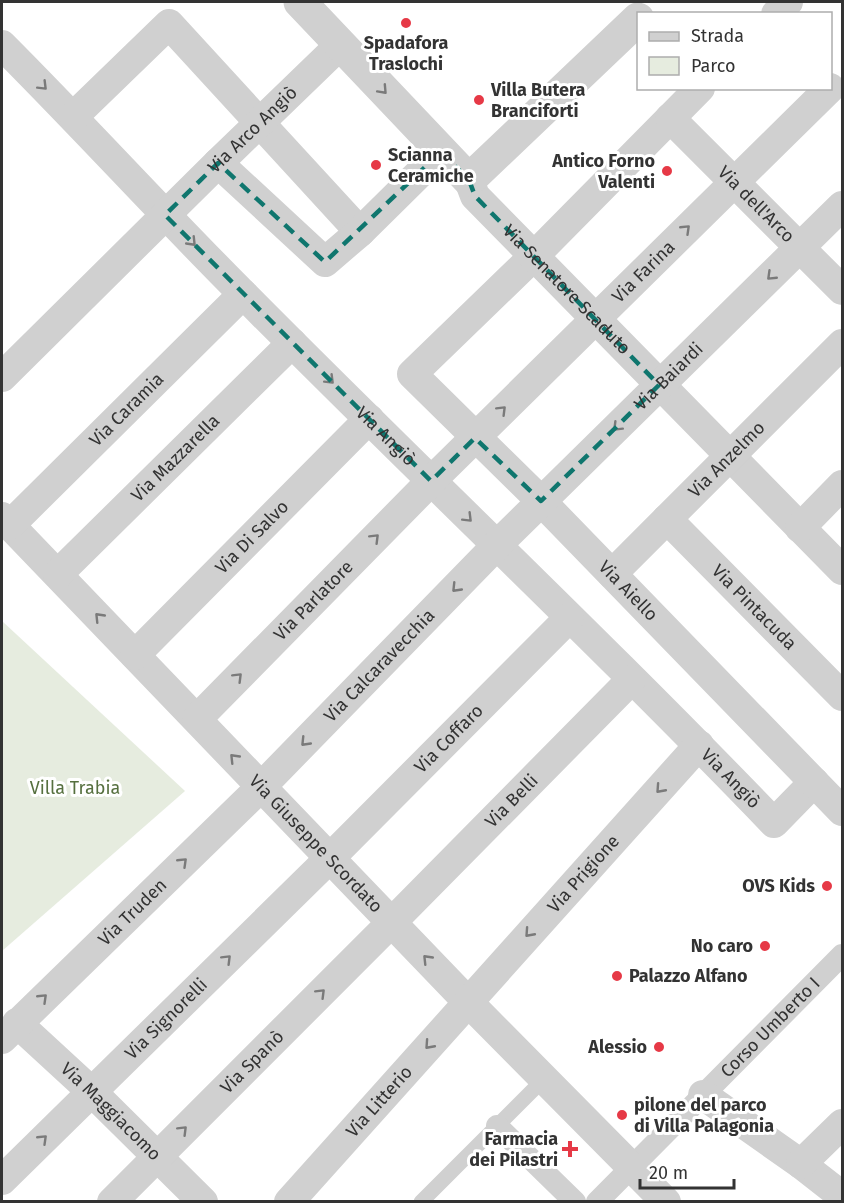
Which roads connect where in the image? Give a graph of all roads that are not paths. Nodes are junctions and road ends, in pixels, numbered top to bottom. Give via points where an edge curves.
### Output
1 (300, 2) edge
2 (637, 21) edge
3 (2, 45) edge
4 (340, 45) junction
5 (698, 90) edge
6 (828, 90) edge
7 (74, 116) junction
8 (670, 118) junction
9 (260, 122) junction
10 (441, 152) junction
11 (218, 162) junction
12 (469, 180) junction
13 (735, 182) junction
14 (843, 206) edge
15 (165, 214) junction
16 (360, 232) junction
17 (801, 248) junction
18 (535, 255) junction
19 (843, 290) edge
20 (243, 294) junction
21 (595, 319) junction
22 (292, 343) junction
23 (843, 344) edge
24 (2, 377) edge
25 (659, 385) junction
26 (369, 419) junction
27 (475, 438) junction
28 (730, 457) junction
29 (431, 481) junction
30 (843, 485) edge
31 (541, 501) junction
32 (667, 519) junction
33 (6, 521) edge
34 (800, 528) junction
35 (496, 546) junction
36 (842, 569) edge
37 (58, 574) junction
38 (612, 574) junction
39 (569, 618) junction
40 (135, 655) junction
41 (631, 680) junction
42 (843, 696) edge
43 (197, 719) junction
44 (699, 745) junction
45 (814, 782) junction
46 (261, 786) junction
47 (843, 811) edge
48 (330, 858) junction
49 (392, 922) junction
50 (843, 955) edge
51 (468, 1002) junction
52 (9, 1031) edge
53 (544, 1078) junction
54 (92, 1092) junction
55 (704, 1095) junction
56 (843, 1124) edge
57 (497, 1126) junction
58 (158, 1155) junction
59 (801, 1164) junction
60 (632, 1167) junction
61 (2, 1180) edge
62 (843, 1196) edge
63 (112, 1202) edge
64 (203, 1202) edge
65 (289, 1202) edge
66 (421, 1202) edge
67 (574, 1202) edge
68 (597, 1202) edge
69 (666, 1202) edge

1 - 4 street, Via Senatore Scaduto
2 - 12 street
3 -> 7 street, Via Angiò
4 - 9 street, Via Arco Angiò
4 -> 10 street, Via Senatore Scaduto
5 - 8 street
6 - 13 street, Via Farina
7 - 9 street via 169,24
7 - 15 street, Via Angiò
8 - 13 street, Via dell'Arco
8 - 18 street
9 - 11 street, Via Arco Angiò
9 - 16 street
10 - 12 street, Via Senatore Scaduto
10 - 16 street
11 - 15 street, Via Arco Angiò
11 - 16 street via 325,262
12 - 18 street, Via Senatore Scaduto via 475,195
13 - 17 street, Via dell'Arco
21 -> 13 street, Via Farina
14 - 17 street, Via Baiardi
15 -> 20 street, Via Angiò
15 - 24 street
17 - 19 street, Via dell'Arco
17 -> 25 street, Via Baiardi
18 - 21 street, Via Senatore Scaduto
18 - 27 street, Via Aiello via 412,374
20 - 22 street, Via Angiò
20 - 33 street, Via Caramia
21 - 25 street, Via Senatore Scaduto
27 -> 21 street, Via Farina
22 -> 26 street, Via Angiò
22 - 37 street, Via Mazzarella
23 - 28 street, Via Anzelmo
25 - 28 street, Via Senatore Scaduto
25 -> 31 street, Via Baiardi
26 - 29 street, Via Angiò
26 - 40 street, Via Di Salvo
27 - 29 street, Via Farina
27 - 31 street, Via Aiello
28 - 32 street, Via Anzelmo
28 - 34 street, Via Senatore Scaduto
29 -> 35 street, Via Angiò
43 -> 29 street, Via Parlatore
30 - 34 street
31 - 35 street, Via Baiardi
31 - 38 street, Via Aiello
32 - 38 street, Via Anzelmo
32 - 42 street, Via Pintacuda
33 - 37 street, Via Giuseppe Scordato
34 - 36 street, Via Senatore Scaduto
35 - 39 street, Via Angiò
35 -> 46 street, Via Calcaravecchia
40 -> 37 street, Via Giuseppe Scordato
38 - 45 street, Via Aiello
39 - 41 street, Via Angiò
39 - 48 street, Via Coffaro
40 - 43 street, Via Giuseppe Scordato
41 - 44 street, Via Angiò
41 - 49 street, Via Belli
46 -> 43 street, Via Giuseppe Scordato
44 - 45 street, Via Angiò via 774,823
44 -> 51 street, Via Prigione
45 - 47 street, Via Aiello
46 - 48 street, Via Giuseppe Scordato
52 -> 46 street, Via Truden
48 - 49 street, Via Giuseppe Scordato
54 -> 48 street, Via Signorelli
51 -> 49 street, Via Giuseppe Scordato
58 -> 49 street, Via Spanò
50 - 55 street, Corso Umberto I
51 - 53 street, Via Giuseppe Scordato
51 -> 65 street, Via Litterio
52 - 54 street, Via Maggiacomo
53 - 57 lane
53 - 60 street, Via Giuseppe Scordato
54 - 58 street, Via Maggiacomo
61 -> 54 street, Via Signorelli
55 - 59 street
55 - 60 street, Corso Umberto I
56 - 59 street
57 - 66 lane
57 - 67 street
58 - 63 street, Via Spanò
58 - 64 street, Via Maggiacomo
59 - 62 street
60 - 68 street, Corso Umberto I
60 - 69 street, Via Giuseppe Scordato

